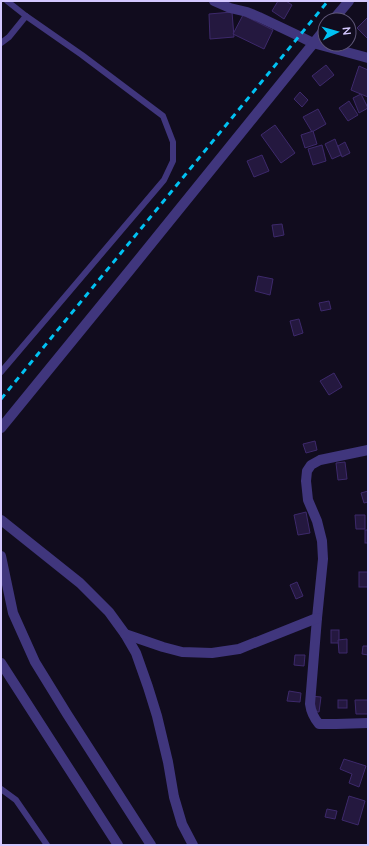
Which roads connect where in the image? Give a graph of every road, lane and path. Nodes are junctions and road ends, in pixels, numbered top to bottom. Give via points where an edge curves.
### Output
1 (7, 1) edge
2 (214, 1) edge
3 (349, 1) edge
4 (340, 12) edge
5 (26, 16) junction
6 (317, 38) edge
7 (1, 43) edge
8 (313, 43) junction
9 (368, 58) edge
10 (1, 372) edge
11 (1, 428) edge
12 (368, 450) edge
13 (1, 520) edge
14 (1, 556) edge
15 (316, 618) junction
16 (126, 634) junction
17 (1, 663) edge
18 (368, 723) edge
19 (1, 789) edge
20 (47, 845) edge
21 (118, 845) edge
22 (151, 845) edge
23 (193, 845) edge

1 - 5 lane
2 - 8 street via 247,12
3 - 4 street
5 - 7 lane
5 - 10 lane via 163,116 173,142 173,161 164,180
6 - 8 street
8 - 9 street
8 - 11 street
12 - 15 street via 320,460 307,471 308,500 317,522 324,559
13 - 16 street via 80,583 109,612
14 - 22 street via 13,613 35,662
15 - 16 street via 239,649 212,653 182,652
15 - 18 street via 311,712 319,724
16 - 23 street via 148,687 168,762 174,797 182,824
17 - 21 street
19 - 20 lane via 16,800

